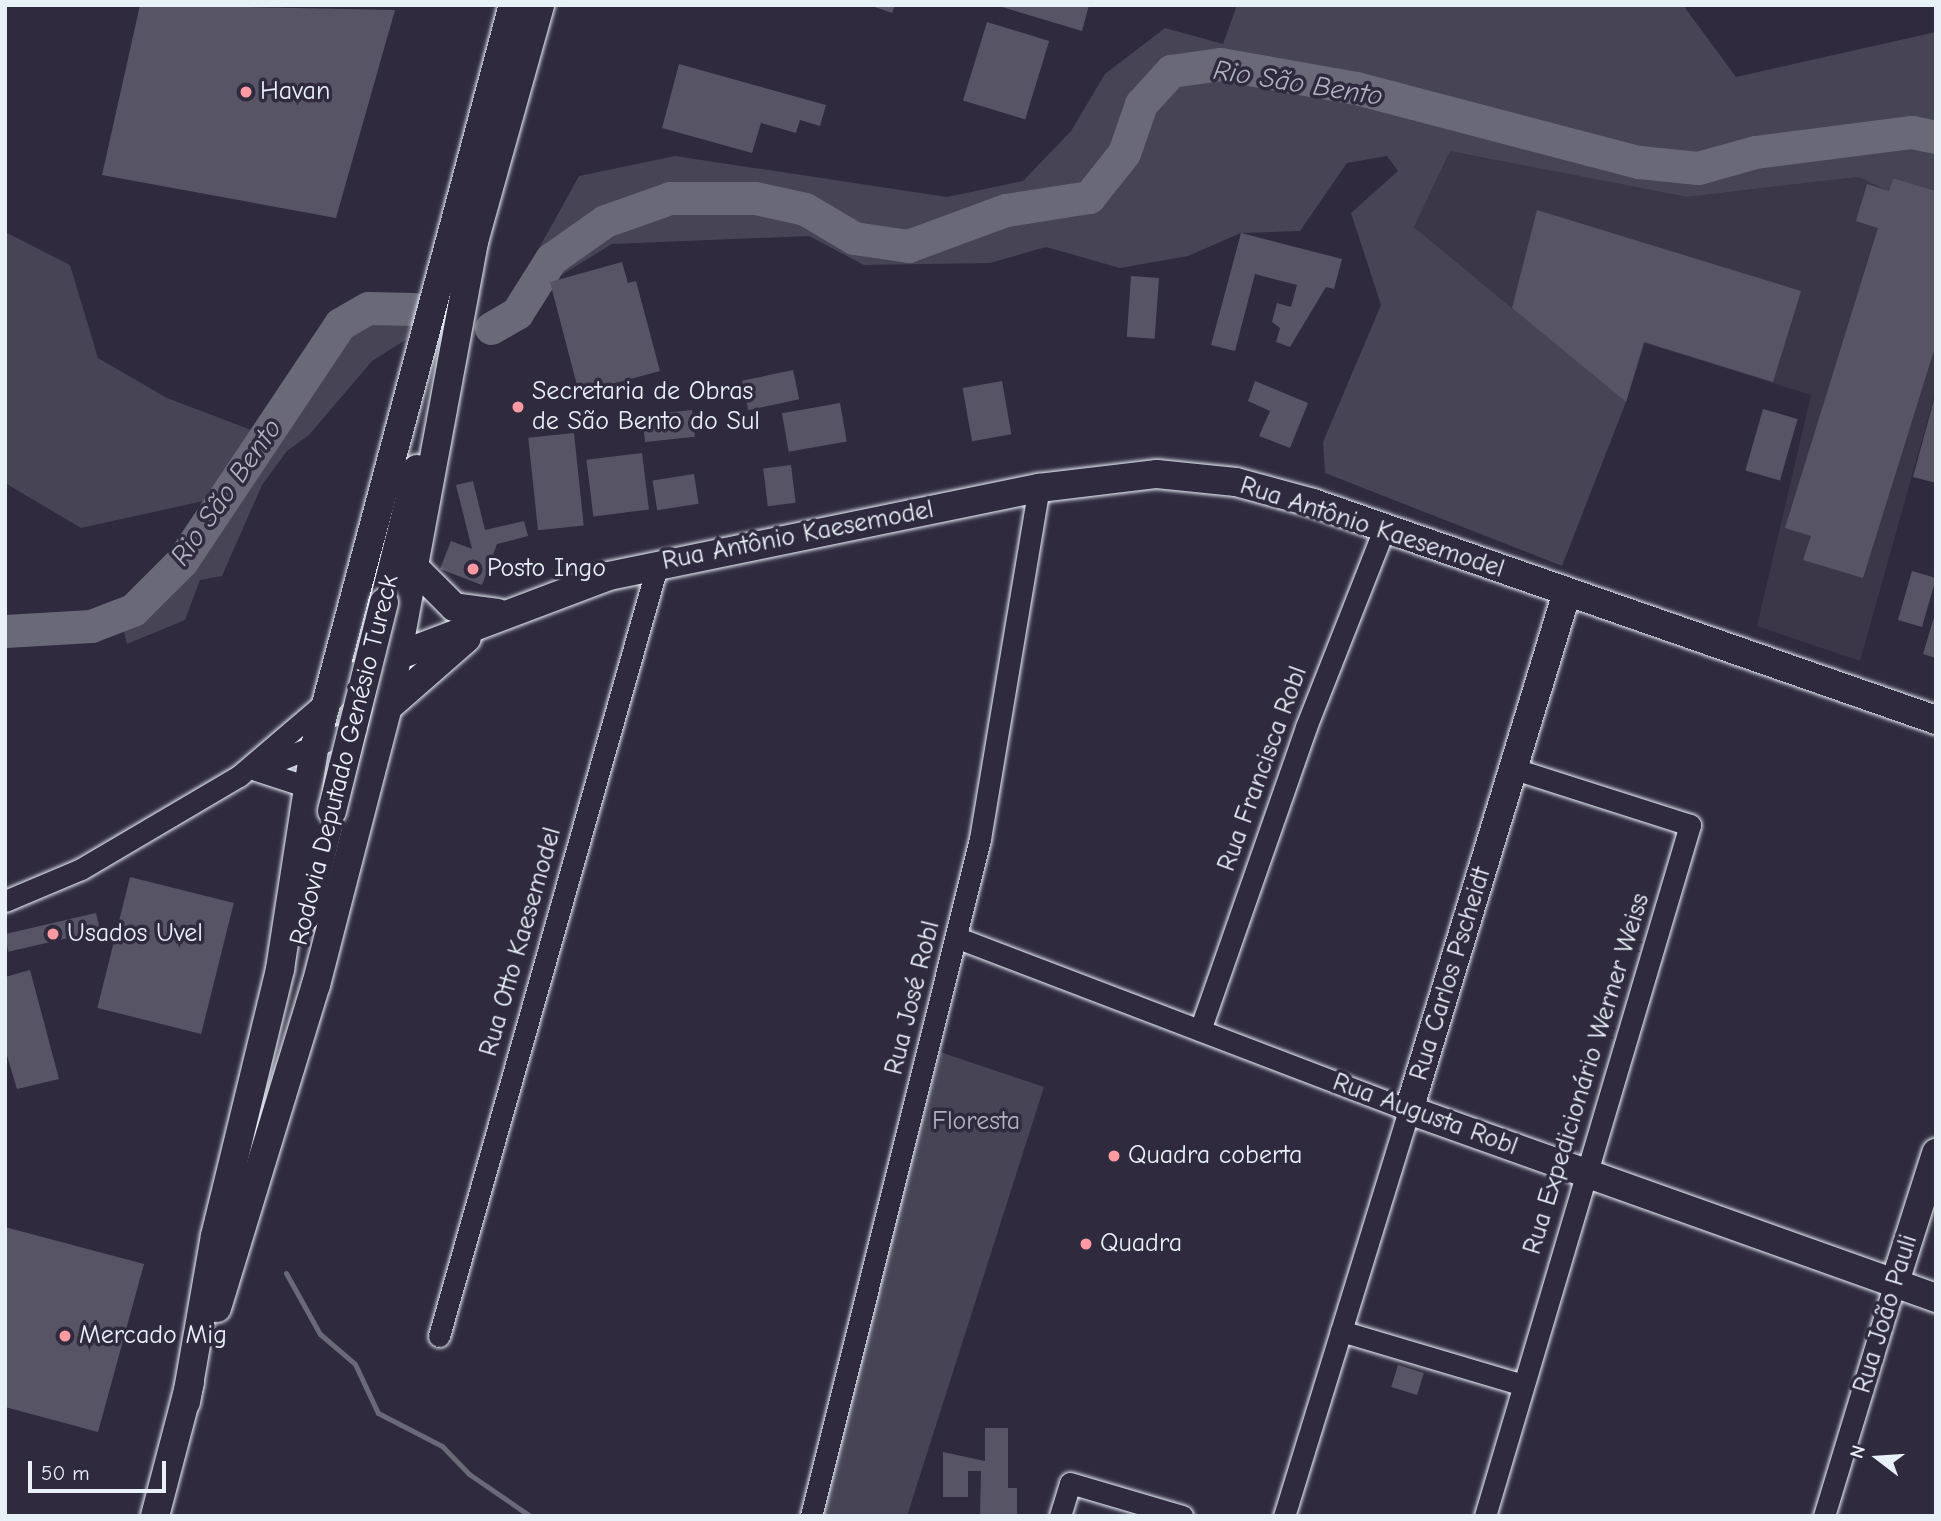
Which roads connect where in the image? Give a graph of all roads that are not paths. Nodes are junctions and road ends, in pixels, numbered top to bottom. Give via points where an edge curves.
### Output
1 (513, 5) edge
2 (540, 5) edge
3 (475, 237) junction
4 (1039, 488) junction
5 (1384, 529) junction
6 (658, 563) junction
7 (417, 570) junction
8 (1567, 593) junction
9 (507, 611) junction
10 (400, 655) junction
11 (369, 670) junction
12 (328, 700) junction
13 (388, 706) junction
14 (1936, 720) edge
15 (356, 729) junction
16 (314, 749) junction
17 (1514, 769) junction
18 (246, 773) junction
19 (311, 788) junction
20 (5, 901) edge
21 (958, 938) junction
22 (1200, 1030) junction
23 (1409, 1110) junction
24 (1936, 1153) edge
25 (1586, 1175) junction
26 (1894, 1285) junction
27 (1936, 1298) edge
28 (1340, 1331) junction
29 (439, 1336) dead end
30 (1523, 1385) junction
31 (186, 1402) junction
32 (155, 1516) edge
33 (811, 1516) edge
34 (1060, 1516) edge
35 (1182, 1516) edge
36 (1284, 1516) edge
37 (1485, 1516) edge
38 (1824, 1516) edge

1 - 12 main road
2 - 3 main road, Rodovia Deputado Genésio Tureck
3 - 7 main road
3 - 31 main road, Rodovia Deputado Genésio Tureck, bridge
4 - 5 main road, Rua Antônio Kaesemodel via 1112,476 1199,477 1275,491
4 - 6 main road, Rua Antônio Kaesemodel
4 - 21 street, Rua José Robl
5 - 8 main road, Rua Antônio Kaesemodel
5 - 22 street, Rua Francisca Robl via 1306,727
6 - 9 main road, Rua Antônio Kaesemodel
6 - 29 street, Rua Otto Kaesemodel
7 - 9 main road via 454,607
7 - 10 main road
8 - 14 main road, Rua Antônio Kaesemodel
8 - 17 main road, Rua Carlos Pscheidt
9 - 10 main road, Rua Antônio Kaesemodel
9 - 13 main road, Rua Antônio Kaesemodel via 444,654
10 - 11 main road, Rua Antônio Kaesemodel
10 - 13 main road
11 - 12 main road, Rua Antônio Kaesemodel
11 - 13 main road via 383,685
12 - 15 main road via 337,719
12 - 16 main road
12 - 18 street, Rua Antônio Kaesemodel
13 - 15 main road, Rua Antônio Kaesemodel
13 - 31 main road via 316,985
15 - 16 street, Rua Antônio Kaesemodel
16 - 18 street, Rua Antônio Kaesemodel
16 - 19 main road
17 - 23 main road, Rua Carlos Pscheidt
17 - 25 street, Rua Expedicionário Werner Weiss via 1690,825
18 - 19 street
18 - 20 street, Rua Antônio Kaesemodel via 81,869
19 - 31 main road via 280,969 215,1236
21 - 22 street, Rua Augusta Robl
21 - 33 street, Rua José Robl
22 - 23 street, Rua Augusta Robl
23 - 25 main road, Rua Augusta Robl
23 - 28 street, Rua Carlos Pscheidt
24 - 26 main road, Rua João Pauli
25 - 26 main road, Rua Augusta Robl
25 - 30 street, Rua Expedicionário Werner Weiss
26 - 27 main road, Rua Augusta Robl
26 - 38 street, Rua João Pauli
28 - 30 street
28 - 36 street, Rua Carlos Pscheidt
30 - 37 street, Rua Expedicionário Werner Weiss
31 - 32 main road, Rodovia Deputado Genésio Tureck
34 - 35 street via 1070,1483

